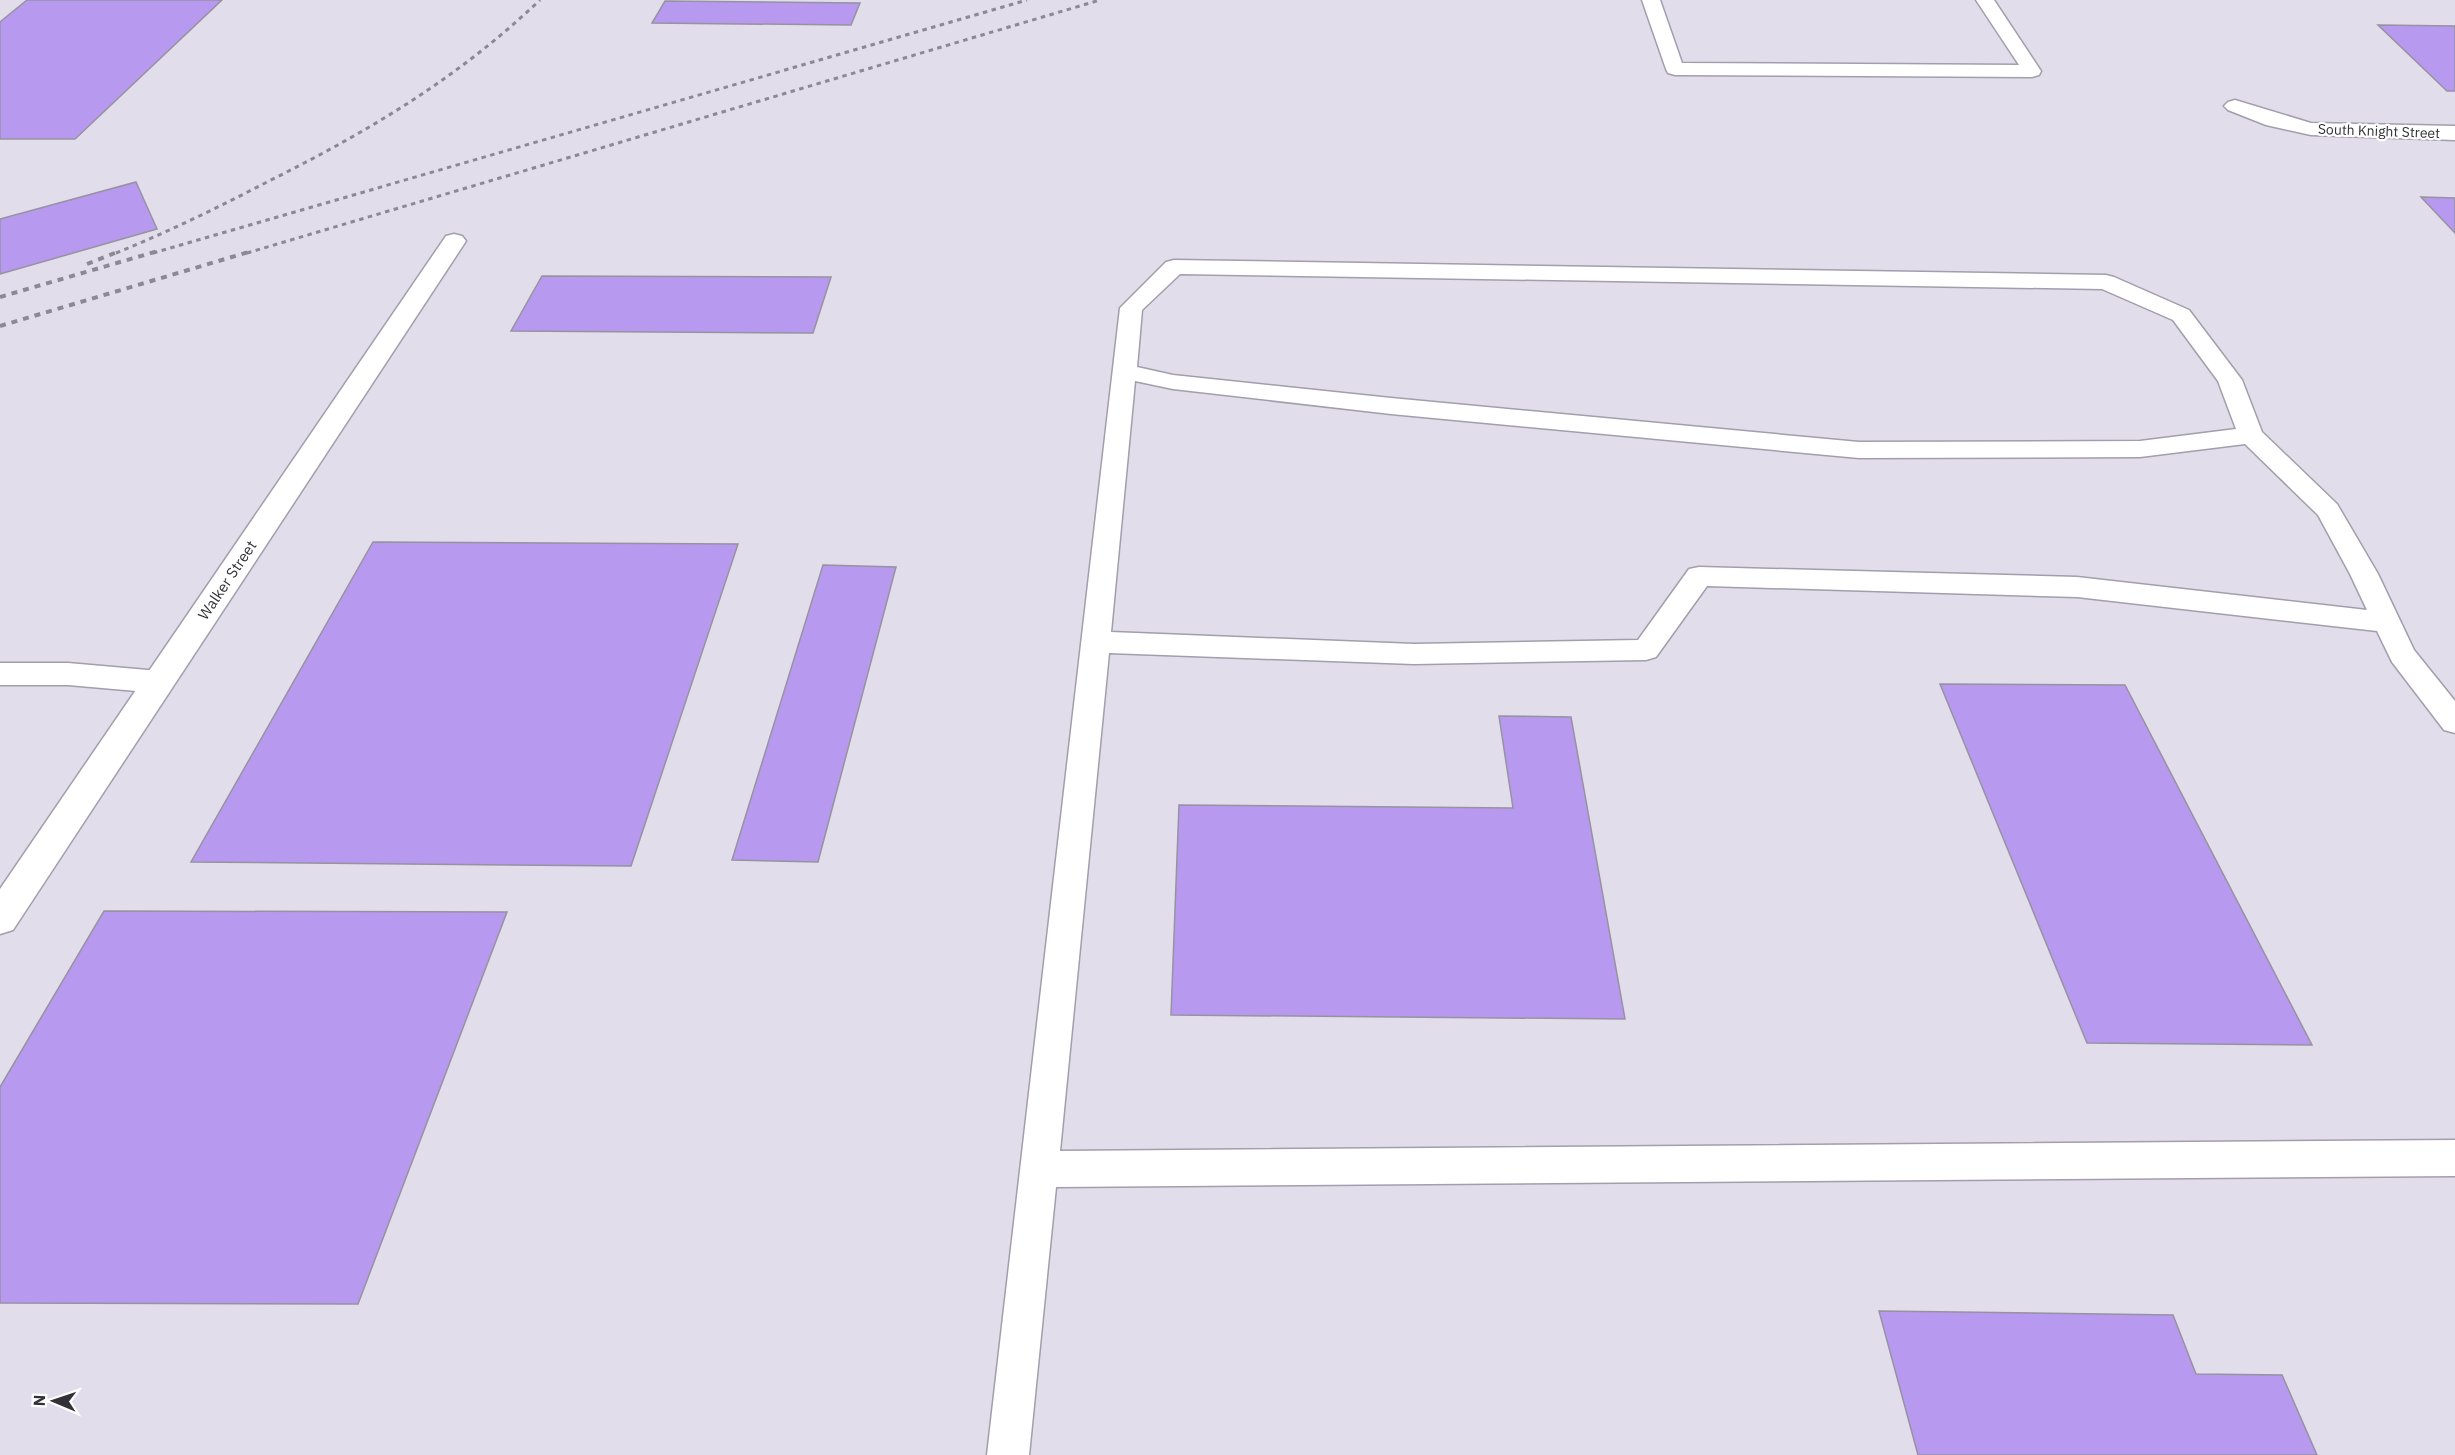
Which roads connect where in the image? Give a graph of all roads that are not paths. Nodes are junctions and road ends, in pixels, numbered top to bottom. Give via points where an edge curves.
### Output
1 (1651, 0) edge
2 (1984, 0) edge
3 (2235, 106) dead end
4 (2455, 133) edge
5 (454, 241) dead end
6 (1124, 371) junction
7 (2251, 435) junction
8 (2386, 622) junction
9 (1095, 642) junction
10 (0, 674) edge
11 (159, 682) junction
12 (2455, 722) edge
13 (0, 919) edge
14 (2455, 1158) edge
15 (1039, 1169) junction
16 (1008, 1455) edge

1 - 2 lane via 1675,69 2032,71
3 - 4 street, South Knight Street via 2311,129
5 - 11 street, Walker Street
6 - 7 lane via 1173,382 1391,406 1859,450 2140,449
6 - 7 lane via 1131,308 1174,267 2106,282 2181,315 2230,380
6 - 9 lane
7 - 8 lane via 2328,510
8 - 9 lane via 2077,587 1700,576 1646,650 1414,654
8 - 12 lane via 2402,655
9 - 15 lane
10 - 11 lane
11 - 13 street, Walker Street
14 - 15 lane
15 - 16 lane

